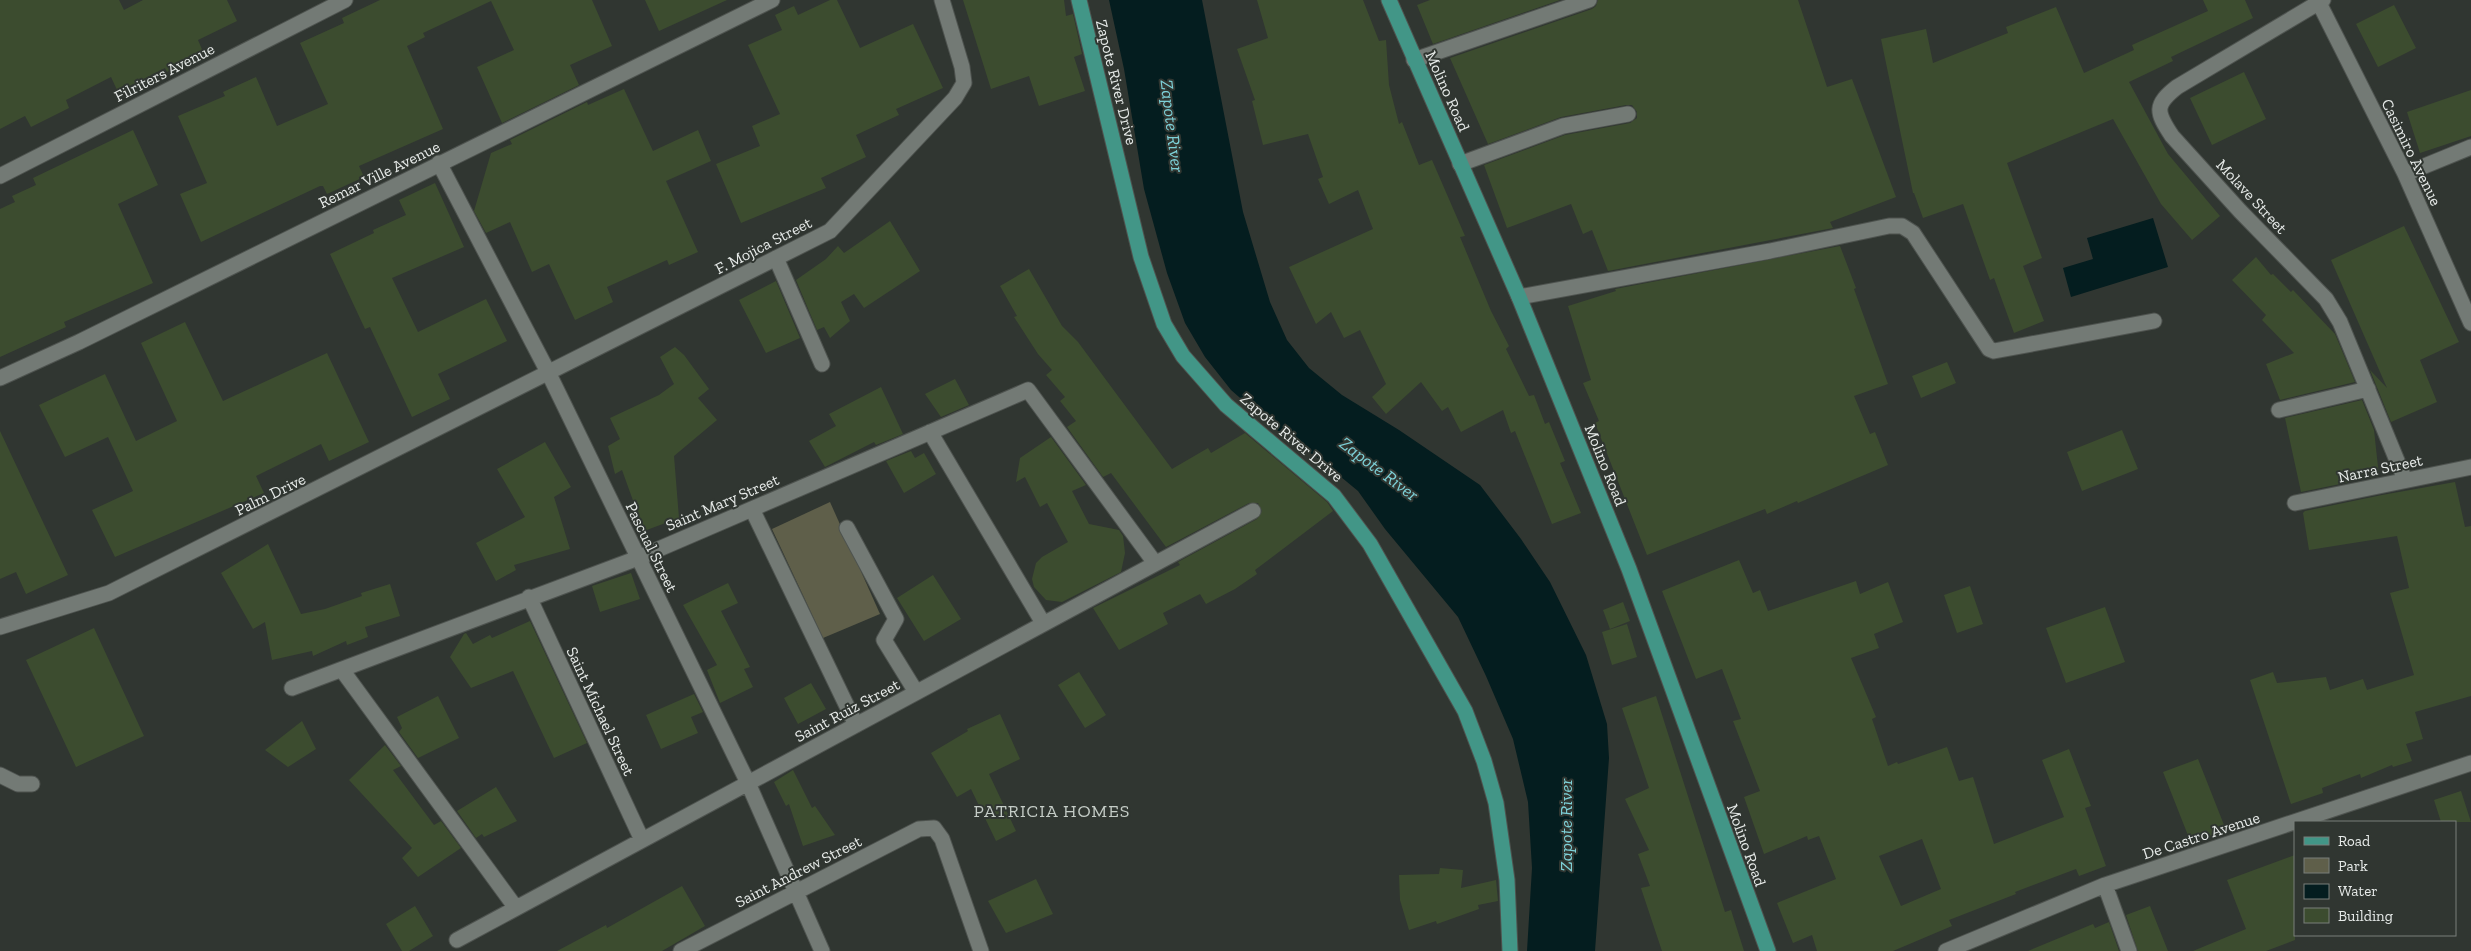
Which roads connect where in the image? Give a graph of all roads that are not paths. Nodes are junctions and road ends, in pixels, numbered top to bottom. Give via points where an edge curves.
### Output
1 (345, 0) edge
2 (772, 0) edge
3 (942, 0) edge
4 (1079, 0) edge
5 (1390, 0) edge
6 (1589, 0) edge
7 (2321, 2) edge
8 (1414, 60) junction
9 (1628, 114) dead end
10 (2471, 148) edge
11 (439, 163) junction
12 (1460, 164) junction
13 (2405, 174) junction
14 (0, 176) edge
15 (776, 258) junction
16 (1518, 297) junction
17 (2154, 321) dead end
18 (2471, 323) edge
19 (822, 364) dead end
20 (548, 372) junction
21 (0, 378) edge
22 (2368, 388) junction
23 (2280, 410) dead end
24 (930, 432) junction
25 (2471, 467) edge
26 (2406, 480) junction
27 (2295, 503) dead end
28 (752, 508) junction
29 (1253, 511) dead end
30 (847, 528) dead end
31 (638, 558) junction
32 (1155, 564) junction
33 (529, 597) junction
34 (1043, 624) junction
35 (0, 627) edge
36 (342, 670) junction
37 (292, 688) dead end
38 (916, 692) junction
39 (856, 725) junction
40 (2471, 763) edge
41 (0, 775) edge
42 (748, 783) junction
43 (32, 784) dead end
44 (2297, 821) edge
45 (2294, 822) edge
46 (642, 840) junction
47 (2106, 885) junction
48 (796, 890) junction
49 (516, 908) junction
50 (457, 940) dead end
51 (680, 951) edge
52 (822, 951) edge
53 (980, 951) edge
54 (1510, 951) edge
55 (1768, 951) edge
56 (1946, 951) edge
57 (2129, 951) edge

1 - 14 street, Filriters Avenue
2 - 11 street, Remar Ville Avenue
3 - 15 street, F. Mojica Street via 962,67 964,83 955,98 830,230
4 - 54 main road, Zapote River Drive via 1141,257 1164,324 1183,356 1226,405 1334,496 1370,544 1465,711 1496,803 1507,880
5 - 8 main road, Molino Road
6 - 8 street
7 - 13 street, Casimiro Avenue
7 - 22 street, Molave Street via 2177,87 2162,98 2159,109 2172,136 2326,299 2340,322
8 - 12 main road, Molino Road
9 - 12 street via 1562,126
10 - 13 street
11 - 20 street, Pascual Street
11 - 21 street, Remar Ville Avenue
12 - 16 main road, Molino Road
13 - 18 street, Casimiro Avenue
15 - 19 street
15 - 20 street, F. Mojica Street
16 - 17 street via 1902,226 1913,233 1989,349 1994,351
16 - 55 main road, Molino Road via 1629,569
20 - 31 street, Pascual Street
20 - 35 street, Palm Drive via 110,593
22 - 23 street
22 - 26 street, Molave Street
24 - 28 street, Saint Mary Street
24 - 32 street, Saint Mary Street via 1028,390
24 - 34 street
25 - 26 street, Narra Street
26 - 27 street, Narra Street
28 - 31 street, Saint Mary Street
28 - 39 street
29 - 32 street, Saint Ruiz Street
30 - 38 street via 896,619 884,640
31 - 33 street, Saint Mary Street
31 - 42 street, Pascual Street
32 - 34 street, Saint Ruiz Street
33 - 36 street, Saint Mary Street
33 - 46 street, Saint Michael Street
34 - 38 street, Saint Ruiz Street
36 - 37 street, Saint Mary Street
36 - 49 street
38 - 39 street, Saint Ruiz Street
39 - 42 street, Saint Ruiz Street
40 - 44 street, De Castro Avenue
41 - 43 street via 18,784
42 - 46 street, Saint Ruiz Street
42 - 48 street, Pascual Street
45 - 47 street, De Castro Avenue
46 - 49 street, Saint Ruiz Street
47 - 56 street, De Castro Avenue
47 - 57 street
48 - 51 street, Saint Andrew Street
48 - 52 street, Pascual Street
48 - 53 street, Saint Andrew Street via 919,829 934,828 942,839
49 - 50 street, Saint Ruiz Street

